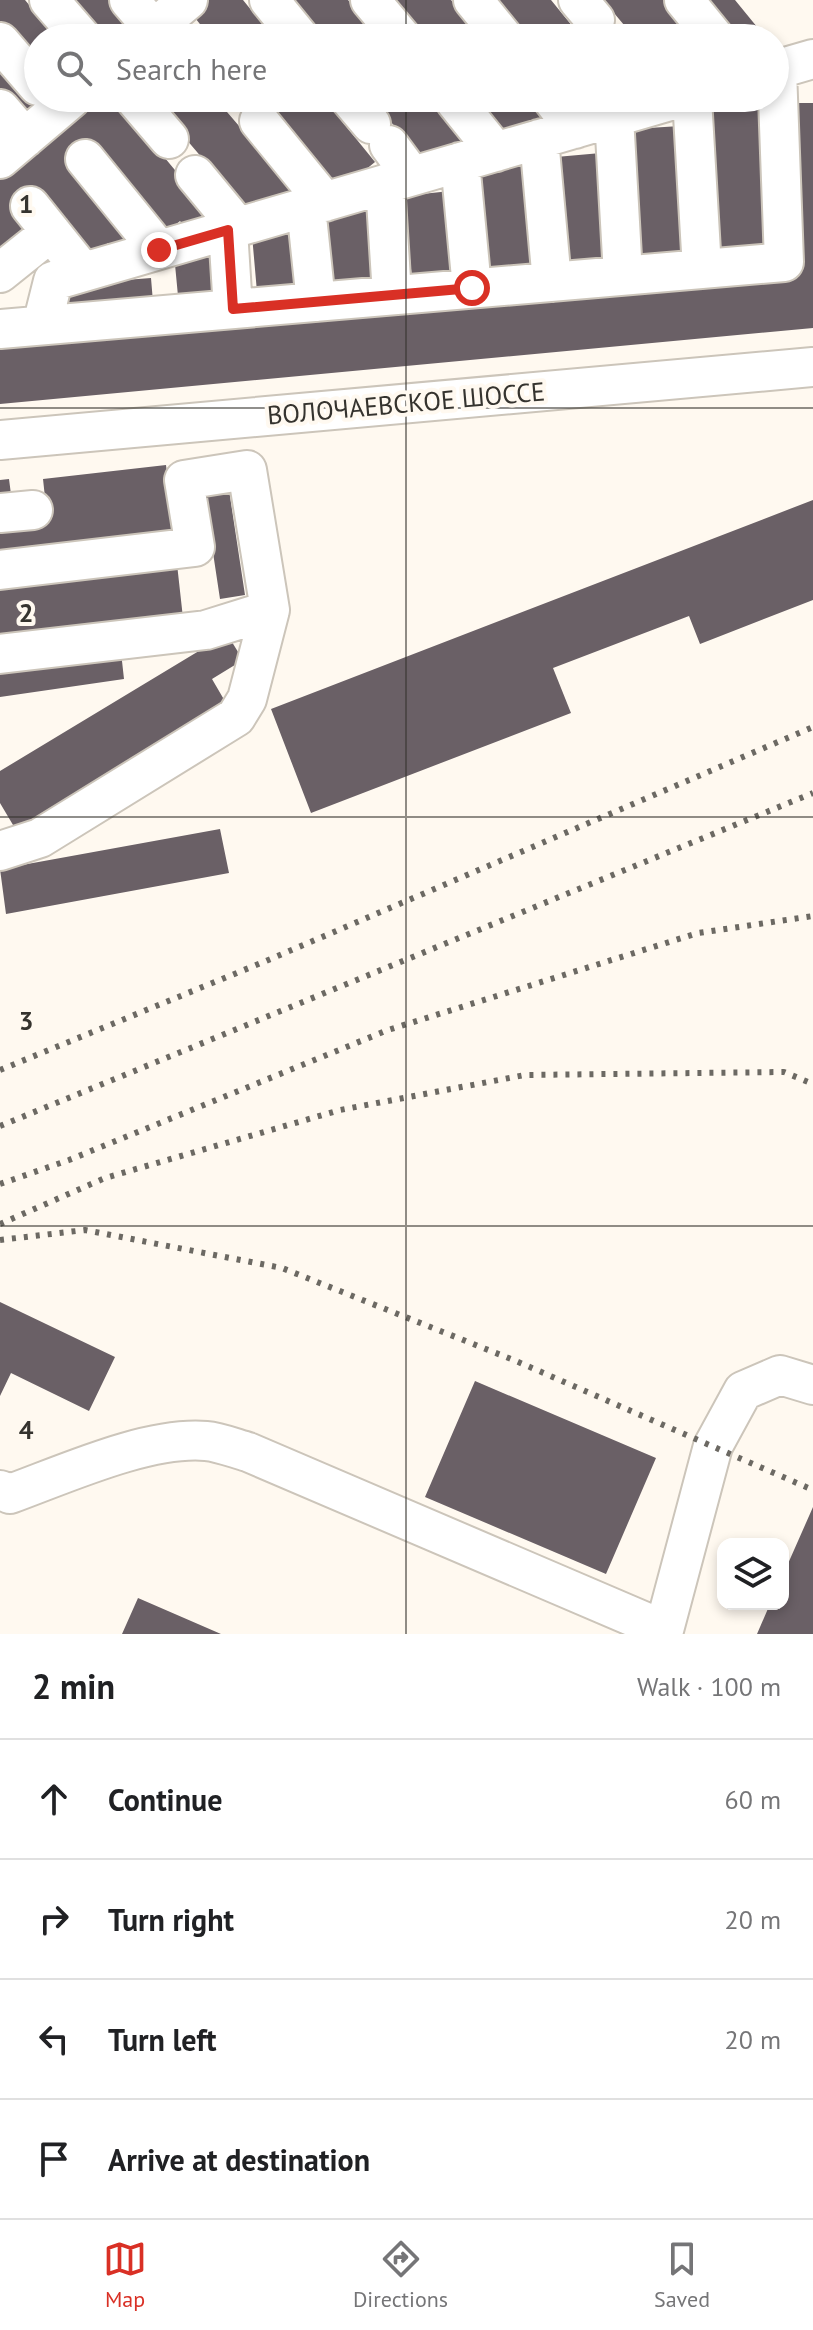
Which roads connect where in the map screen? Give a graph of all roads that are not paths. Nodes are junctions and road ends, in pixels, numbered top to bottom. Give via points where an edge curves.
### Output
1 (49, 0) edge
2 (129, 0) edge
3 (269, 0) edge
4 (370, 0) edge
5 (473, 0) edge
6 (684, 0) edge
7 (174, 17) edge
8 (70, 24) edge
9 (289, 24) edge
10 (390, 24) edge
11 (493, 24) edge
12 (704, 24) edge
13 (0, 42) edge
14 (813, 59) edge
15 (789, 66) edge
16 (24, 67) edge
17 (0, 109) edge
18 (43, 112) edge
19 (146, 112) edge
20 (460, 112) edge
21 (562, 112) edge
22 (631, 112) edge
23 (677, 112) edge
24 (778, 112) edge
25 (614, 117) junction
26 (259, 121) dead end
27 (370, 122) edge
28 (575, 129) junction
29 (169, 139) dead end
30 (539, 139) junction
31 (13, 149) edge
32 (478, 157) junction
33 (85, 159) dead end
34 (195, 175) dead end
35 (398, 180) junction
36 (315, 205) junction
37 (233, 228) junction
38 (159, 250) junction
39 (702, 269) junction
40 (83, 272) junction
41 (0, 273) edge
42 (623, 275) junction
43 (552, 282) junction
44 (472, 288) junction
45 (392, 295) junction
46 (316, 302) junction
47 (233, 309) junction
48 (42, 325) junction
49 (0, 329) edge
50 (813, 367) edge
51 (0, 440) edge
52 (0, 570) edge
53 (270, 610) junction
54 (0, 654) edge
55 (0, 851) edge
56 (813, 1385) edge
57 (0, 1490) edge
58 (663, 1632) edge

1 - 8 street
2 - 7 street
3 - 9 street
4 - 10 street
5 - 11 street
6 - 12 street
13 - 16 street
14 - 15 street
17 - 31 street
18 - 31 street
19 - 29 street
20 - 32 street
21 - 28 street
22 - 25 street
23 - 39 street
24 - 39 street via 784,262
25 - 28 street
25 - 42 street
26 - 36 street
27 - 35 street
28 - 30 street
30 - 32 street
30 - 43 street
32 - 35 street
32 - 44 street
33 - 38 street
34 - 37 street
35 - 36 street
35 - 45 street
36 - 37 street
36 - 46 street
37 - 38 street
37 - 47 street
38 - 40 street
39 - 42 street
40 - 41 street via 41,219
40 - 48 street via 53,281
42 - 43 street
43 - 44 street
44 - 45 street
45 - 46 street
46 - 47 street
47 - 48 street
48 - 49 street
50 - 51 street, ВОЛОЧАЕВСКОЕ ШОССЕ
52 - 53 street via 195,547 184,480 247,470
53 - 54 street via 206,630
53 - 55 street via 247,699 236,717 40,838
56 - 58 street via 780,1375 743,1391 713,1446
57 - 58 street via 10,1494 167,1442 207,1441 248,1452

